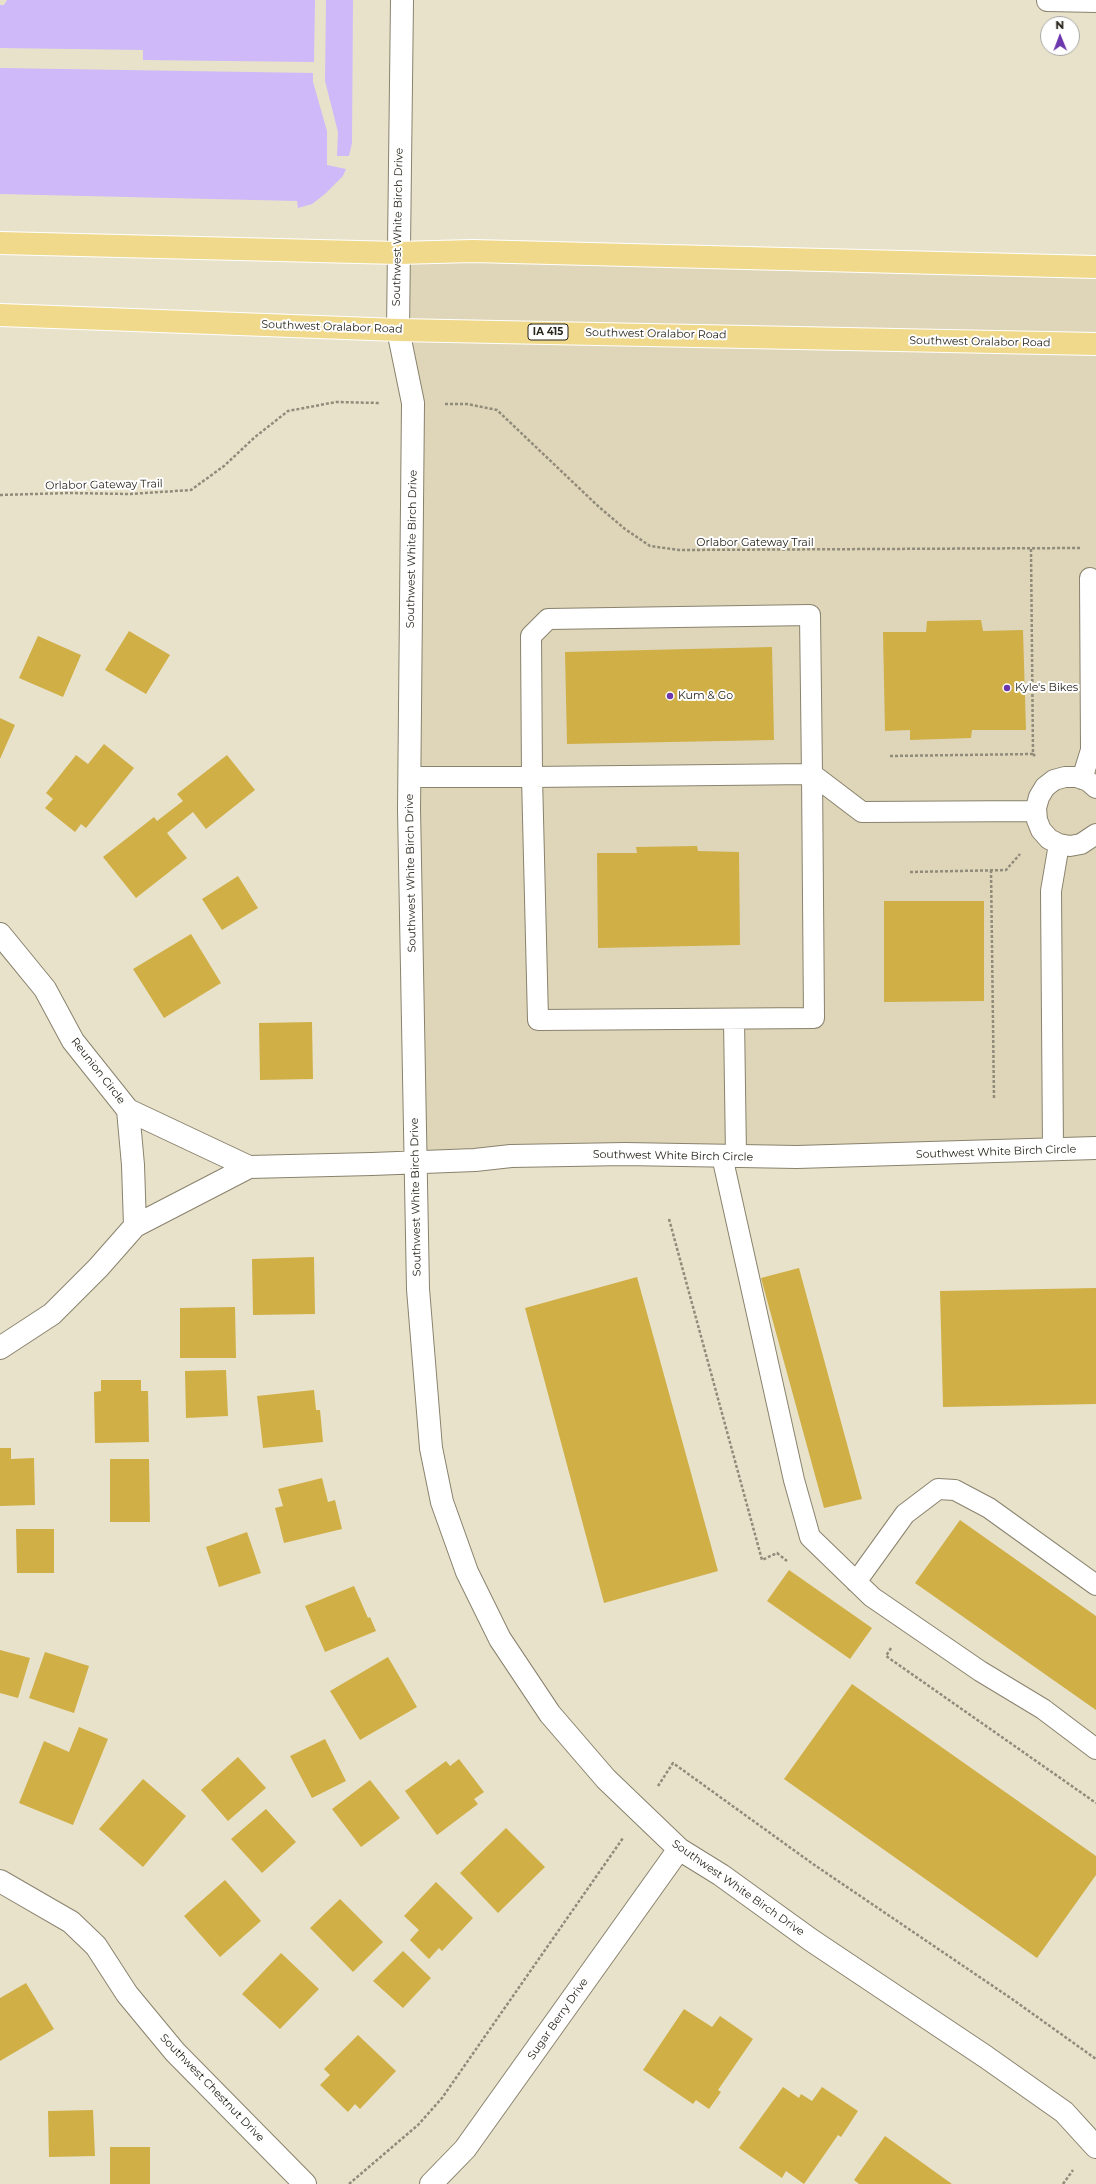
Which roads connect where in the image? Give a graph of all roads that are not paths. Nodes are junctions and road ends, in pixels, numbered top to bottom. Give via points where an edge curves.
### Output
1 (402, 0) edge
2 (1047, 1) edge
3 (1096, 2) edge
4 (0, 243) edge
5 (398, 252) junction
6 (1096, 267) edge
7 (0, 316) edge
8 (398, 330) junction
9 (1096, 344) edge
10 (1090, 578) dead end
11 (812, 774) junction
12 (410, 777) junction
13 (532, 777) junction
14 (1089, 783) edge
15 (1039, 821) junction
16 (1096, 834) edge
17 (1059, 844) junction
18 (0, 934) edge
19 (734, 1019) junction
20 (128, 1110) junction
21 (1096, 1148) edge
22 (1053, 1150) junction
23 (729, 1156) junction
24 (416, 1161) junction
25 (250, 1167) junction
26 (135, 1226) junction
27 (0, 1348) edge
28 (856, 1582) junction
29 (1096, 1585) edge
30 (1096, 1748) edge
31 (679, 1849) junction
32 (0, 1881) edge
33 (1064, 2112) junction
34 (1096, 2124) edge
35 (1096, 2148) edge
36 (305, 2184) edge
37 (430, 2184) edge

1 - 5 street, Southwest White Birch Drive
2 - 3 lane
4 - 5 main road
5 - 6 main road via 472,251
5 - 8 street, Southwest White Birch Drive
7 - 8 main road, Southwest Oralabor Road / IA 415
8 - 9 main road, Southwest Oralabor Road / IA 415
8 - 12 street, Southwest White Birch Drive via 414,403
10 - 14 lane
11 - 13 lane
11 - 13 lane via 810,616 548,619 531,636
11 - 15 lane via 862,812
11 - 19 lane via 814,1018
12 - 13 lane
12 - 24 street, Southwest White Birch Drive
13 - 19 lane via 538,1020
14 - 15 lane via 1065,777 1054,780 1045,787 1039,797
15 - 17 lane via 1049,839
16 - 17 lane via 1081,844
17 - 22 lane via 1051,891
18 - 20 street, Reunion Circle via 45,989 73,1041
19 - 23 lane
20 - 25 street, Southwest White Birch Circle
20 - 26 street
21 - 22 street, Southwest White Birch Circle
22 - 23 street, Southwest White Birch Circle via 797,1157
23 - 24 street, Southwest White Birch Circle via 602,1154
23 - 28 lane via 794,1480 810,1537
24 - 25 street, Southwest White Birch Circle
24 - 31 street, Southwest White Birch Drive via 418,1289 424,1389 431,1448 442,1502 467,1572 500,1639 550,1714 606,1779
25 - 26 street, Southwest White Birch Circle
26 - 27 street via 52,1314
28 - 29 lane via 905,1514 938,1489 955,1490 989,1508
28 - 30 lane via 872,1597 980,1671 1044,1709
31 - 33 street, Southwest White Birch Drive via 721,1875 811,1940
31 - 37 street, Sugar Berry Drive via 465,2149
32 - 36 street, Southwest Chestnut Drive via 71,1922 96,1946 127,1994 175,2052
33 - 34 street, Southwest White Birch Drive
33 - 35 street, Southwest White Birch Drive

